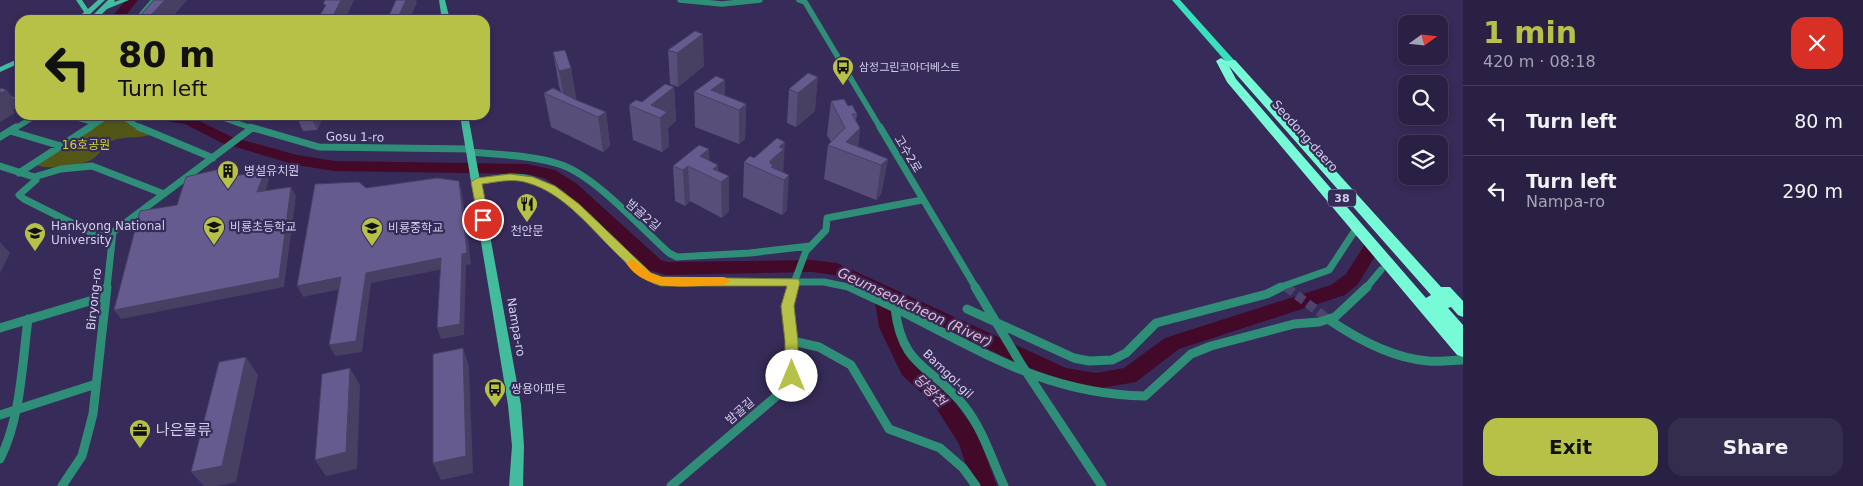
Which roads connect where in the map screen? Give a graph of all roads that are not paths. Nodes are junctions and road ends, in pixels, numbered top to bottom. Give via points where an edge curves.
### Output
1 (80, 0) edge
2 (102, 0) edge
3 (126, 0) edge
4 (154, 0) edge
5 (442, 0) edge
6 (680, 0) edge
7 (760, 0) edge
8 (799, 0) edge
9 (1168, 0) edge
10 (1176, 0) edge
11 (113, 2) edge
12 (89, 15) edge
13 (91, 15) edge
14 (93, 15) edge
15 (141, 15) edge
16 (445, 15) edge
17 (1226, 61) junction
18 (15, 63) edge
19 (15, 66) edge
20 (1, 70) edge
21 (0, 96) edge
22 (15, 100) edge
23 (29, 120) edge
24 (85, 120) edge
25 (101, 120) edge
26 (128, 120) edge
27 (229, 120) edge
28 (465, 120) edge
29 (96, 123) junction
30 (252, 128) junction
31 (10, 131) junction
32 (0, 137) edge
33 (62, 146) junction
34 (470, 152) junction
35 (213, 158) junction
36 (0, 166) edge
37 (19, 173) junction
38 (34, 176) junction
39 (476, 178) junction
40 (164, 194) junction
41 (922, 200) junction
42 (113, 232) junction
43 (1354, 232) dead end
44 (808, 248) junction
45 (1381, 270) dead end
46 (794, 280) junction
47 (106, 296) junction
48 (893, 307) junction
49 (967, 309) dead end
50 (1463, 310) edge
51 (28, 319) junction
52 (1328, 319) junction
53 (996, 321) junction
54 (1463, 322) edge
55 (0, 328) edge
56 (1463, 335) edge
57 (792, 341) junction
58 (1463, 351) edge
59 (1463, 360) edge
60 (1027, 374) junction
61 (96, 384) junction
62 (14, 410) junction
63 (0, 415) edge
64 (0, 459) edge
65 (62, 486) edge
66 (516, 486) edge
67 (671, 486) edge
68 (976, 486) edge
69 (1004, 486) edge
70 (1102, 486) edge

1 - 12 street
2 - 13 street
3 - 11 street
4 - 15 street
5 - 16 street
6 - 7 street via 722,4
8 - 41 street, 고수2로 via 805,2
9 - 17 main road, Seodong-daero / 38
10 - 17 main road, Seodong-daero / 38
11 - 14 street
17 - 50 highway via 1312,144
17 - 54 highway, Seodong-daero / 38
17 - 56 highway, Seodong-daero / 38
17 - 58 highway via 1225,70 1237,87
18 - 20 street
19 - 20 street
21 - 22 street
23 - 31 street
24 - 29 street
25 - 29 street
26 - 35 street via 146,132
27 - 30 street, Gosu 1-ro
28 - 34 street
29 - 33 street
30 - 34 street, Gosu 1-ro via 319,148
30 - 35 street
31 - 32 street
31 - 33 street
33 - 37 street
34 - 39 street, Nampa-ro
34 - 44 street, 밤골2길 via 534,158 564,166 586,180 676,257
35 - 40 street
36 - 37 street
37 - 38 street
38 - 40 street via 92,166
38 - 42 street via 36,180 19,195 24,200 94,234
39 - 46 street via 529,179 551,188 647,276 661,281
39 - 66 street, Nampa-ro via 508,364 515,420
40 - 42 street
41 - 44 street via 827,218 826,230
41 - 53 street, 고수2로
42 - 47 street, Biryong-ro
43 - 53 street via 1334,264 1320,275 1284,285 1267,294 1156,323 1126,352 1112,360 1074,358
44 - 46 street
45 - 52 street via 1364,291 1335,317
46 - 48 street via 846,285
46 - 57 street, 밤골길 via 788,306
47 - 51 street
47 - 61 street, Biryong-ro
48 - 60 street
48 - 69 street, Bamgol-gil via 902,345 965,408 987,445
49 - 53 street
51 - 55 street
51 - 62 street
52 - 59 street via 1388,352 1422,361
52 - 60 street via 1294,324 1191,354 1145,396 1114,396 1074,390
53 - 60 street, 고수2로
57 - 67 street, 밤골길 via 792,376 779,394
57 - 68 street via 819,347 851,365 889,429 940,448 964,468
60 - 70 street, 고수2로
61 - 62 street
61 - 65 street, Biryong-ro via 93,414 82,456
62 - 63 street
62 - 64 street via 5,452

